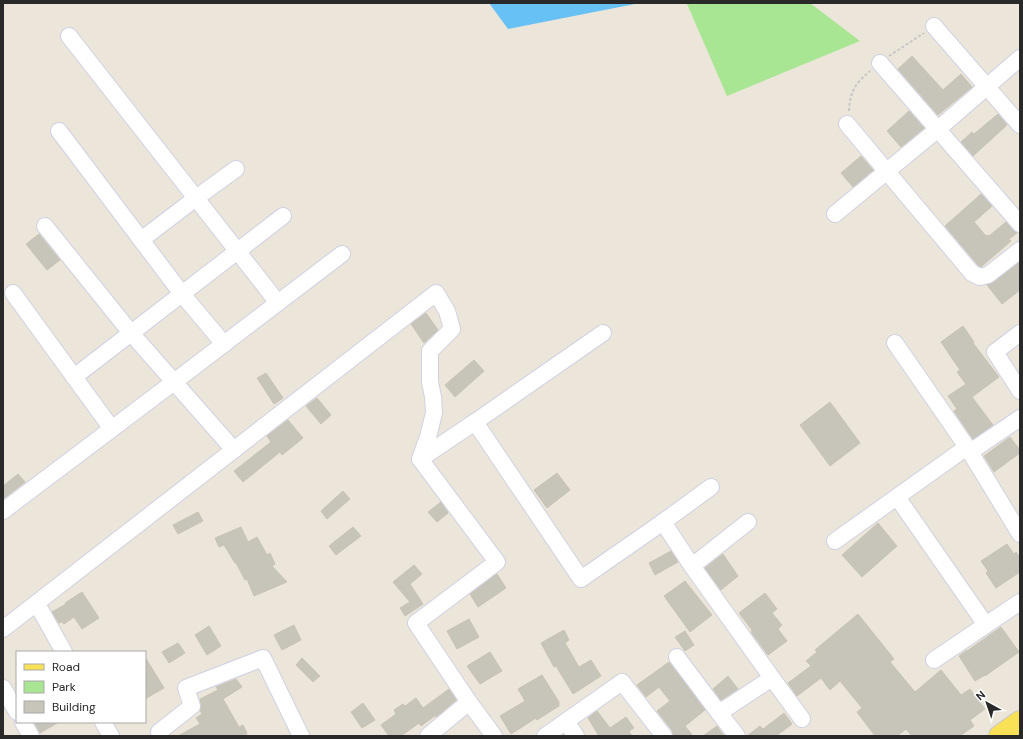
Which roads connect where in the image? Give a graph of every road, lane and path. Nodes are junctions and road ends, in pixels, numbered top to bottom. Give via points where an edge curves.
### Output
1 (934, 26) dead end
2 (69, 36) dead end
3 (1020, 58) edge
4 (880, 62) dead end
5 (987, 86) junction
6 (847, 124) dead end
7 (1020, 125) edge
8 (938, 129) junction
9 (59, 131) dead end
10 (236, 169) dead end
11 (887, 172) junction
12 (196, 198) junction
13 (835, 214) dead end
14 (283, 216) dead end
15 (1020, 224) edge
16 (45, 226) dead end
17 (141, 240) junction
18 (1020, 250) edge
19 (237, 251) junction
20 (342, 254) dead end
21 (13, 293) dead end
22 (182, 294) junction
23 (278, 303) junction
24 (131, 333) junction
25 (603, 333) dead end
26 (1020, 333) edge
27 (895, 343) dead end
28 (224, 344) junction
29 (74, 377) junction
30 (174, 382) junction
31 (1020, 391) edge
32 (1020, 418) edge
33 (475, 422) junction
34 (112, 429) junction
35 (234, 450) junction
36 (969, 450) junction
37 (420, 459) junction
38 (711, 487) dead end
39 (897, 497) junction
40 (3, 511) edge
41 (663, 522) junction
42 (748, 522) dead end
43 (1020, 534) edge
44 (835, 541) dead end
45 (692, 566) junction
46 (1020, 602) edge
47 (37, 604) junction
48 (986, 625) junction
49 (3, 629) edge
50 (63, 651) edge
51 (677, 657) dead end
52 (934, 660) dead end
53 (772, 678) junction
54 (3, 688) edge
55 (469, 702) junction
56 (16, 710) edge
57 (719, 713) junction
58 (802, 720) dead end
59 (1020, 721) edge
60 (566, 722) junction
61 (24, 723) edge
62 (104, 723) edge
63 (157, 735) edge
64 (31, 736) edge
65 (110, 736) edge
66 (301, 736) edge
67 (428, 736) edge
68 (494, 736) edge
69 (545, 736) edge
70 (576, 736) edge
71 (664, 736) edge
72 (737, 736) edge
73 (998, 736) edge

1 - 5 street
2 - 12 street
3 - 5 street
4 - 8 street
5 - 7 street
5 - 8 street
6 - 11 street
8 - 11 street
8 - 15 street
9 - 17 street
10 - 12 street
11 - 13 street
11 - 18 street via 972,273 988,275
12 - 17 street
12 - 19 street
14 - 19 street
16 - 24 street
17 - 22 street
19 - 22 street
19 - 23 street
20 - 23 street
21 - 29 street
22 - 24 street
22 - 28 street
23 - 28 street
24 - 29 street
24 - 30 street
25 - 33 street
26 - 31 street via 995,352
27 - 36 street
28 - 30 street
29 - 34 street
30 - 34 street
30 - 35 street
32 - 36 street
33 - 37 street
33 - 41 street via 581,579
34 - 40 street
35 - 37 street via 436,293 447,311 452,329 430,351 434,413
35 - 47 street
36 - 39 street
36 - 43 street
37 - 55 street via 496,562 416,622
38 - 41 street
39 - 44 street
39 - 48 street
41 - 45 street
42 - 45 street
45 - 53 street
46 - 48 street
47 - 49 street
47 - 50 street
48 - 52 street
51 - 57 street
53 - 57 street
53 - 58 street
54 - 56 street
55 - 67 street
55 - 68 street
57 - 72 street
59 - 73 main road
60 - 69 street
60 - 70 street
60 - 71 street via 622,682
61 - 64 street
62 - 65 street
63 - 66 street via 192,706 186,688 263,658

